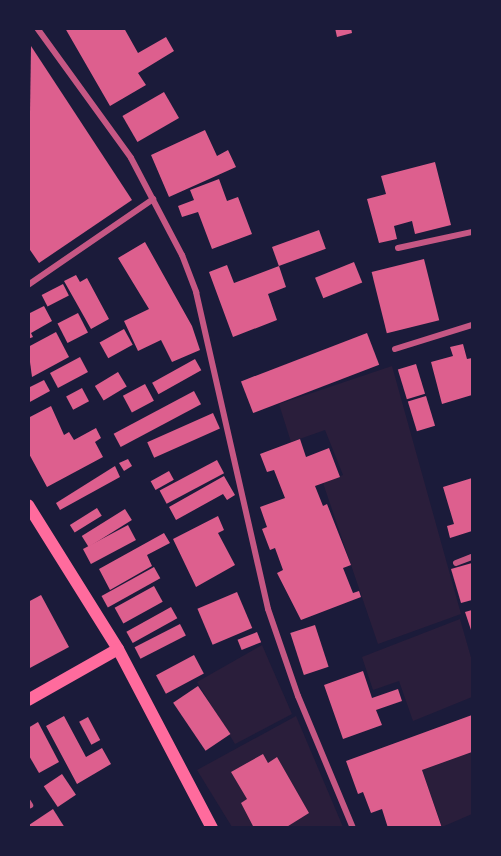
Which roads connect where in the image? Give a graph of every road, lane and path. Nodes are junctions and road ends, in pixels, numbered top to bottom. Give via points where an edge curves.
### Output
1 (37, 28) edge
2 (153, 199) junction
3 (472, 232) edge
4 (398, 248) dead end
5 (28, 285) edge
6 (472, 325) edge
7 (395, 349) dead end
8 (28, 505) edge
9 (472, 557) edge
10 (456, 563) dead end
11 (118, 649) junction
12 (28, 700) edge
13 (212, 828) edge
14 (353, 828) edge

1 - 2 street via 131,158
2 - 5 street
2 - 14 street via 196,292 268,609 298,696
3 - 4 street
6 - 7 street
8 - 11 main road
9 - 10 street
11 - 12 main road
11 - 13 main road

